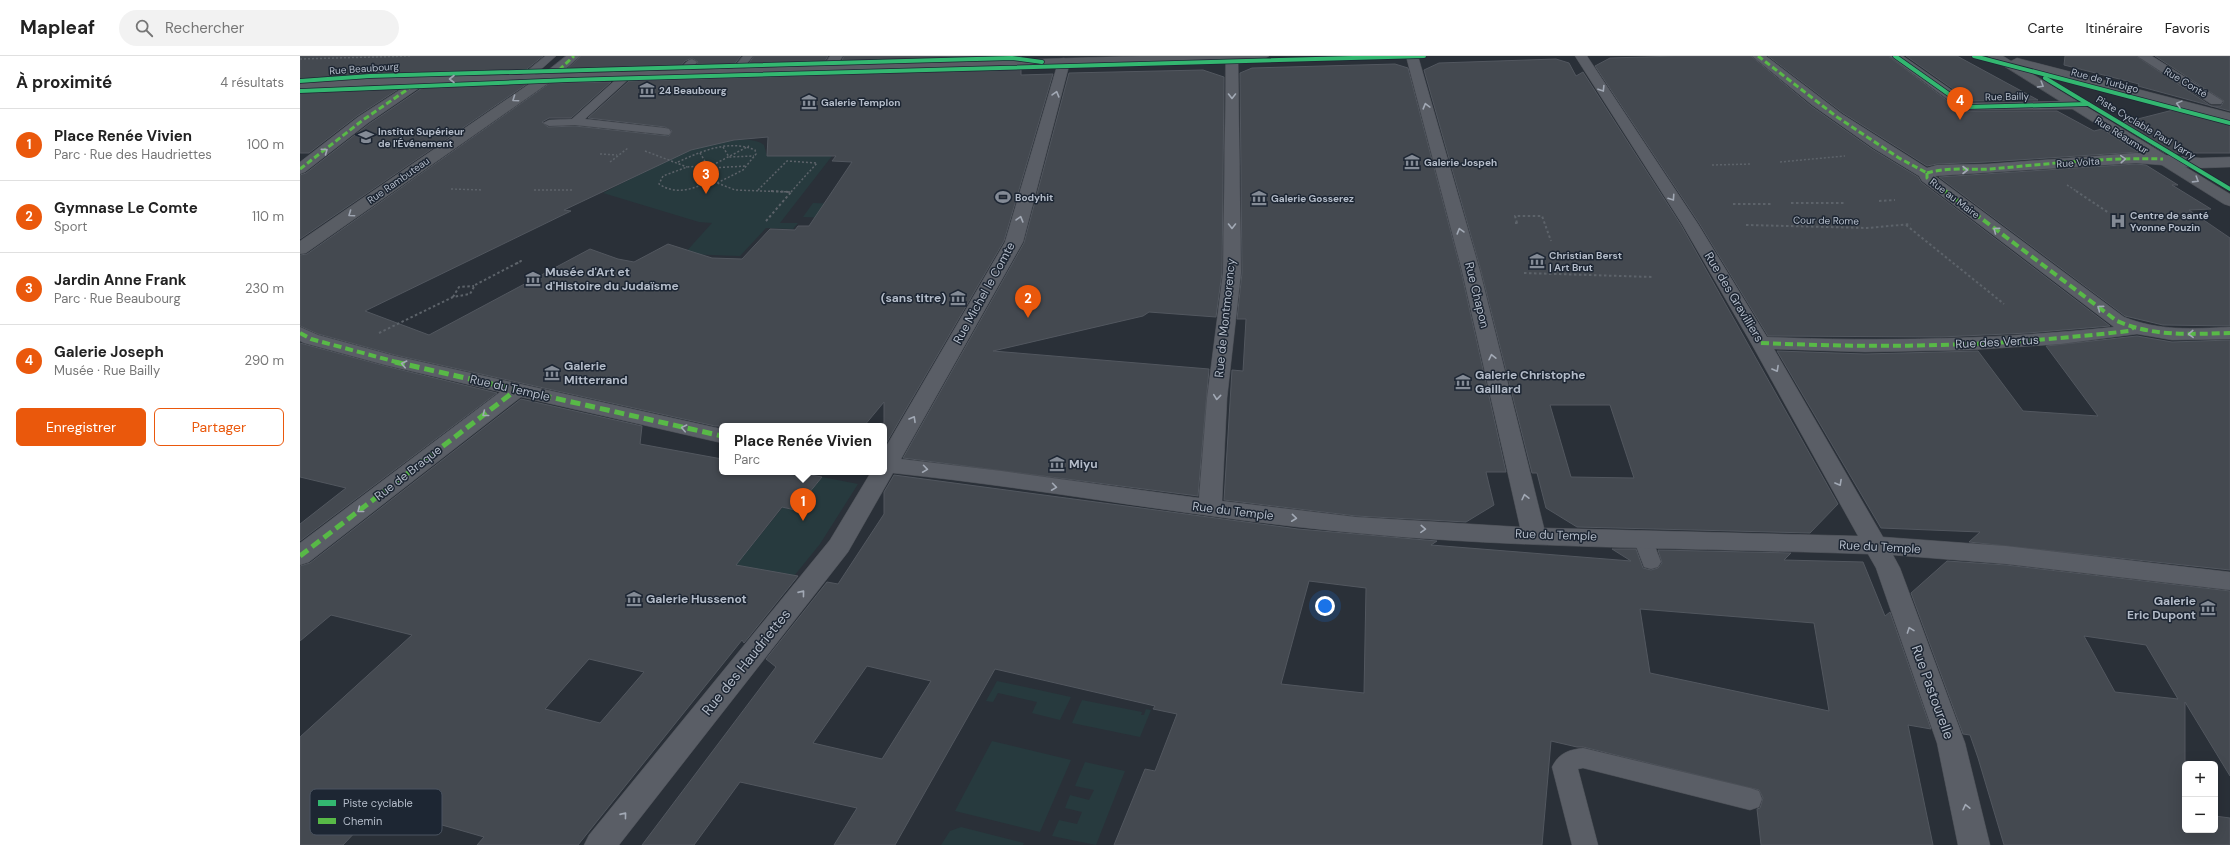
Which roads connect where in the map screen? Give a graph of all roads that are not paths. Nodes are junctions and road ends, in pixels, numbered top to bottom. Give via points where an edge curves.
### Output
1 (551, 56) edge
2 (574, 56) edge
3 (748, 56) edge
4 (837, 56) edge
5 (1232, 56) edge
6 (1264, 56) edge
7 (1412, 56) edge
8 (1581, 56) edge
9 (1758, 56) edge
10 (1895, 56) edge
11 (1994, 56) edge
12 (2143, 56) edge
13 (1040, 59) edge
14 (692, 62) dead end
15 (1064, 62) junction
16 (827, 69) junction
17 (735, 72) junction
18 (683, 74) junction
19 (627, 75) junction
20 (525, 78) junction
21 (547, 78) junction
22 (423, 79) junction
23 (300, 86) edge
24 (2216, 101) junction
25 (2230, 102) edge
26 (2074, 105) junction
27 (2205, 111) junction
28 (2230, 117) edge
29 (575, 122) junction
30 (549, 123) dead end
31 (665, 132) dead end
32 (2163, 160) junction
33 (2227, 164) edge
34 (300, 169) edge
35 (1927, 173) junction
36 (2230, 201) edge
37 (300, 248) edge
38 (2133, 328) junction
39 (300, 333) edge
40 (2230, 333) edge
41 (1761, 343) junction
42 (516, 390) junction
43 (719, 435) edge
44 (887, 463) edge
45 (887, 468) edge
46 (880, 475) edge
47 (1210, 507) junction
48 (1534, 535) junction
49 (1643, 538) junction
50 (1875, 545) junction
51 (300, 556) edge
52 (1651, 562) dead end
53 (2230, 581) edge
54 (1750, 799) dead end
55 (600, 845) edge
56 (1585, 845) edge
57 (1974, 845) edge

1 - 20 lane
2 - 21 street, Rue Rambuteau
3 - 17 lane
4 - 16 street
5 - 6 main road, Rue Beaubourg
5 - 15 main road, Rue Beaubourg
5 -> 47 street, Rue de Montmorency via 1232,273 1217,398
48 -> 7 street, Rue Chapon via 1472,271
8 -> 41 street, Rue des Gravilliers via 1690,224
9 - 35 street, Rue au Maire via 1860,133 1914,168
10 - 26 street, Rue Bailly via 1967,107
11 -> 26 main road, Rue Réaumur
27 -> 11 main road, Rue de Turbigo
12 - 24 street, Rue Conté
13 - 15 main road, Rue Beaubourg
13 - 16 main road, Rue Beaubourg
14 - 18 lane
44 -> 15 street, Rue Michel le Comte via 1014,242
16 - 17 main road, Rue Beaubourg
17 - 18 main road, Rue Beaubourg
18 - 19 main road, Rue Beaubourg
19 - 21 main road, Rue Beaubourg
19 - 29 lane
20 - 21 main road, Rue Beaubourg
20 -> 22 main road, Rue Beaubourg
21 -> 37 main road, Rue Rambuteau
22 - 23 main road, Rue Beaubourg
34 -> 22 street via 363,120
24 - 25 street
24 - 27 street, Rue Conté
26 - 32 main road, Rue Réaumur
27 - 28 main road, Rue de Turbigo
29 - 30 lane
29 - 31 lane
32 - 33 street, Rue Volta
35 -> 32 street, Rue Volta via 1937,170 1987,169 2136,158
32 -> 36 main road, Rue Réaumur
38 -> 35 street, Rue au Maire via 2110,316 1928,178
40 -> 38 street, Rue des Vertus via 2169,335
38 - 41 street, Rue des Vertus via 2129,331 2040,340 1955,344 1899,346
42 -> 39 street, Rue du Temple via 392,361 311,339
41 -> 50 street, Rue des Gravilliers
43 -> 42 street, Rue du Temple
42 -> 51 street, Rue de Braque
45 -> 47 street, Rue du Temple
55 -> 46 street, Rue des Haudriettes via 839,546
47 -> 48 street, Rue du Temple via 1357,525
48 - 49 street, Rue du Temple
49 - 50 street, Rue du Temple
49 - 52 lane
50 - 53 street, Rue du Temple via 2004,555
57 -> 50 street, Rue Pastourelle via 1951,742 1888,568
54 - 56 lane via 1583,758 1572,760 1564,767

